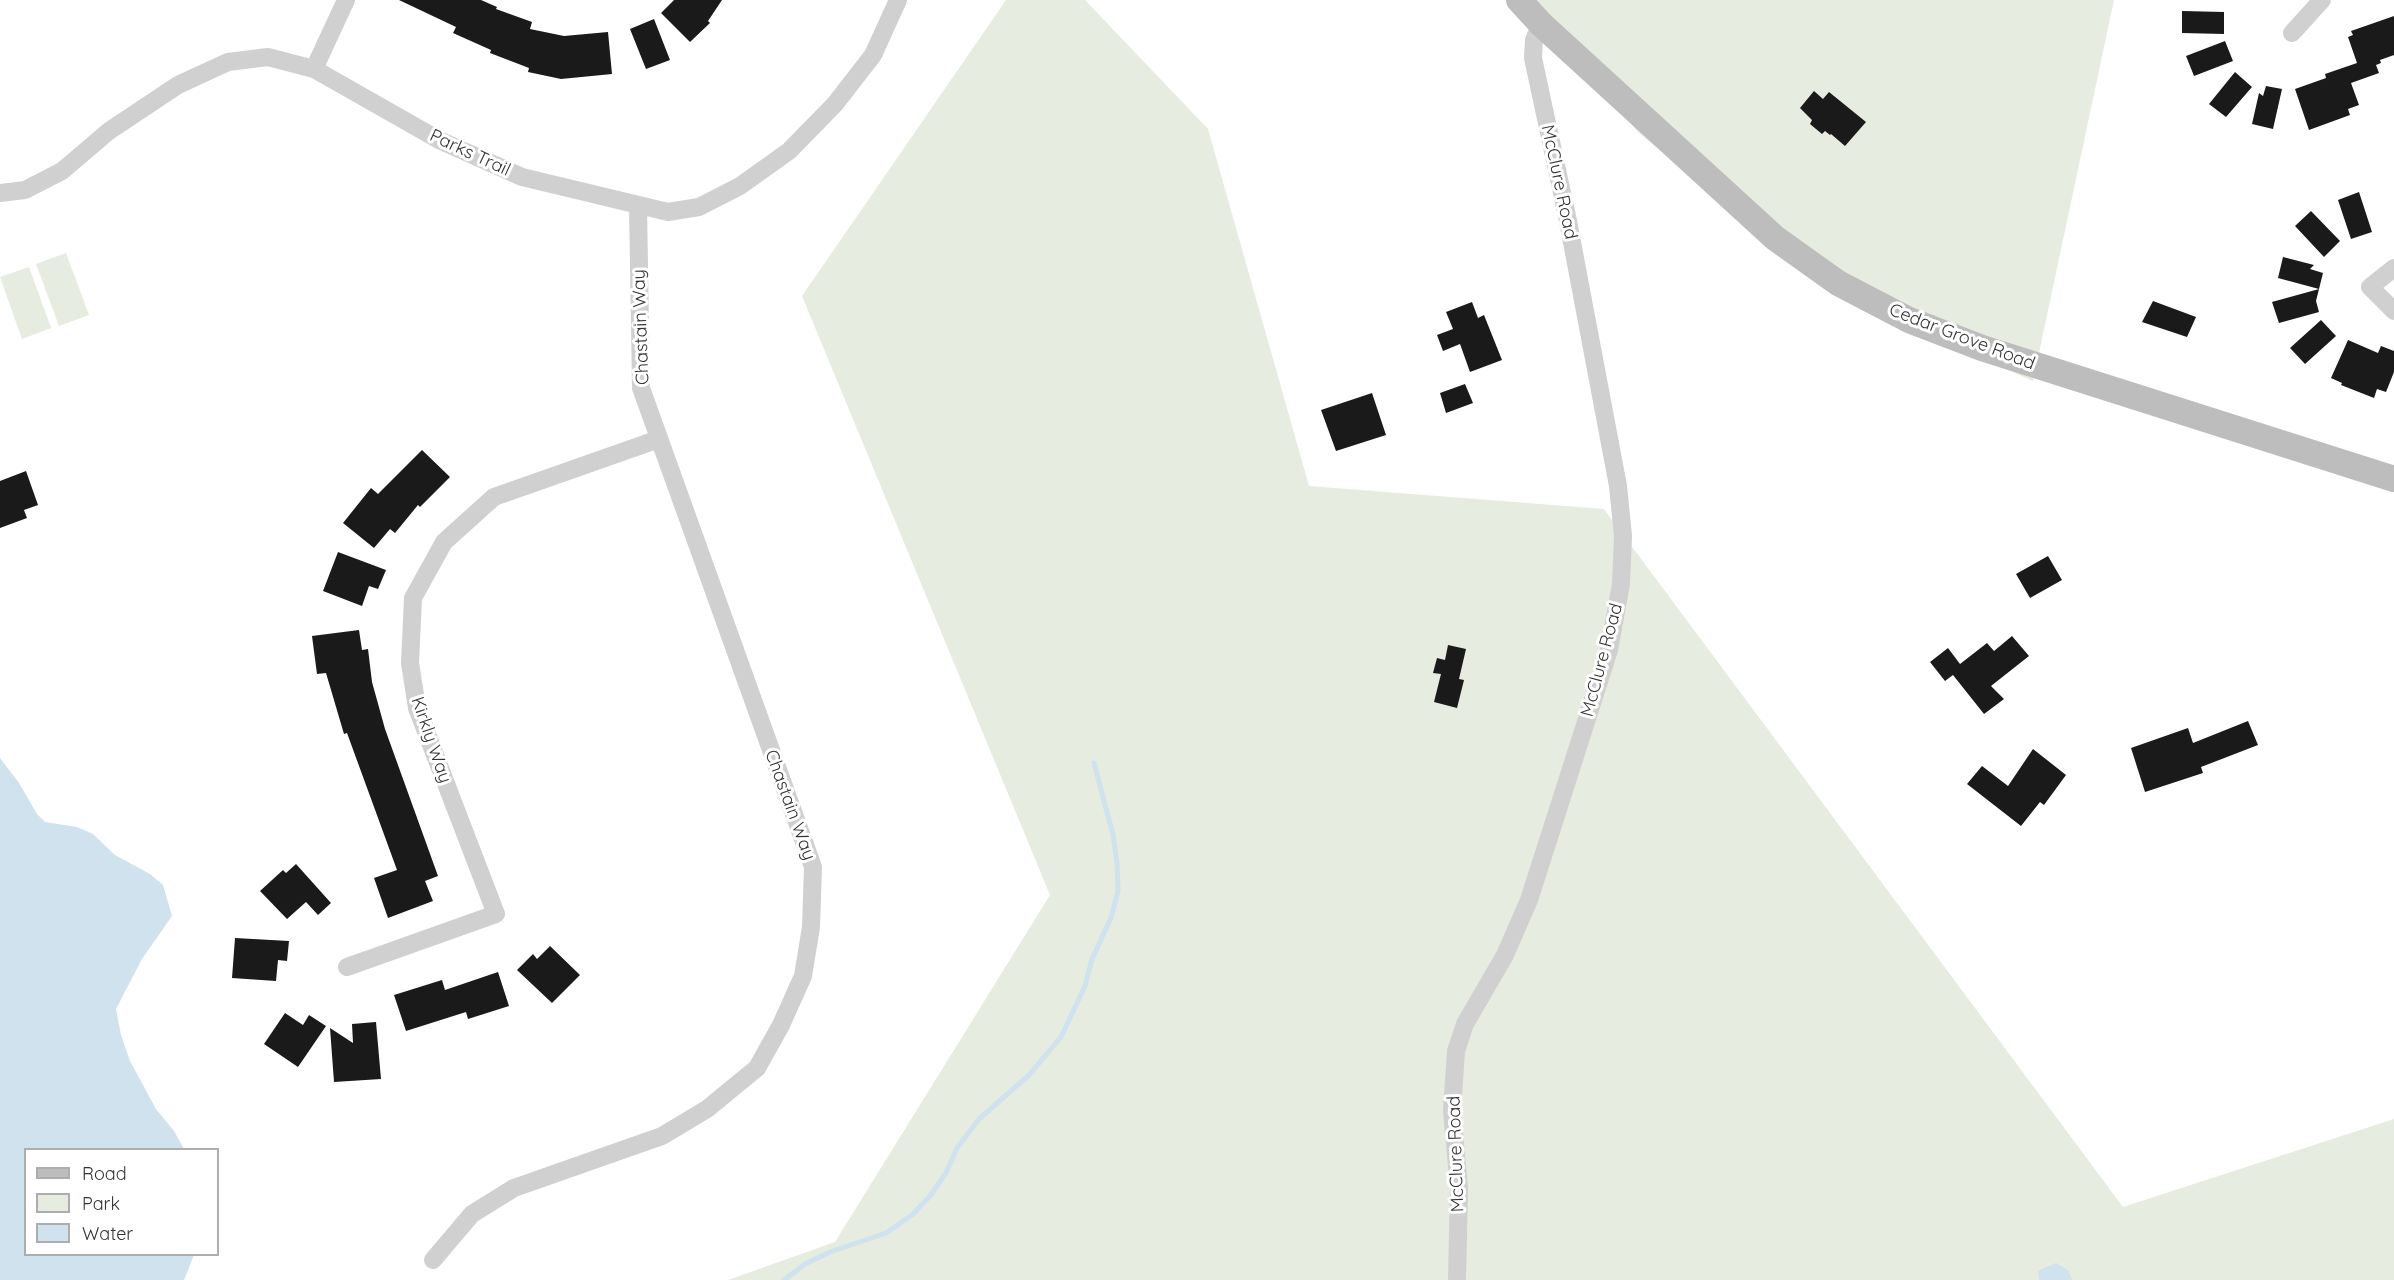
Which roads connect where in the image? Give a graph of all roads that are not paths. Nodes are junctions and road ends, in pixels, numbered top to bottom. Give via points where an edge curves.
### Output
1 (346, 0) edge
2 (898, 0) edge
3 (1519, 0) edge
4 (2322, 0) edge
5 (1541, 24) junction
6 (2292, 33) dead end
7 (314, 69) junction
8 (0, 193) edge
9 (638, 205) junction
10 (2394, 268) edge
11 (2394, 310) edge
12 (659, 439) junction
13 (2394, 479) edge
14 (347, 967) dead end
15 (433, 1260) dead end
16 (1457, 1280) edge

1 - 7 street
2 - 9 street, Parks Trail via 873,55 835,104 789,151 740,186 699,207 668,212
3 - 5 main road, Cedar Grove Road
4 - 6 street
5 - 13 main road, Cedar Grove Road via 1775,238 1838,283 1909,320 1982,348
5 - 16 street, McClure Road via 1534,40 1533,58 1618,486 1623,536 1621,584 1609,650 1528,900 1505,955 1465,1024 1456,1051 1452,1111 1459,1188
7 - 8 street, Parks Trail via 268,57 228,62 178,85 109,131 62,171 25,190
7 - 9 street, Parks Trail via 439,140 522,177
9 - 12 street, Chastain Way via 641,388
10 - 11 street via 2370,287
12 - 14 street, Kirkly Way via 494,497 444,542 413,598 410,663 417,708 496,914
12 - 15 street, Chastain Way via 813,867 811,927 803,976 757,1068 707,1109 662,1136 514,1188 472,1214

